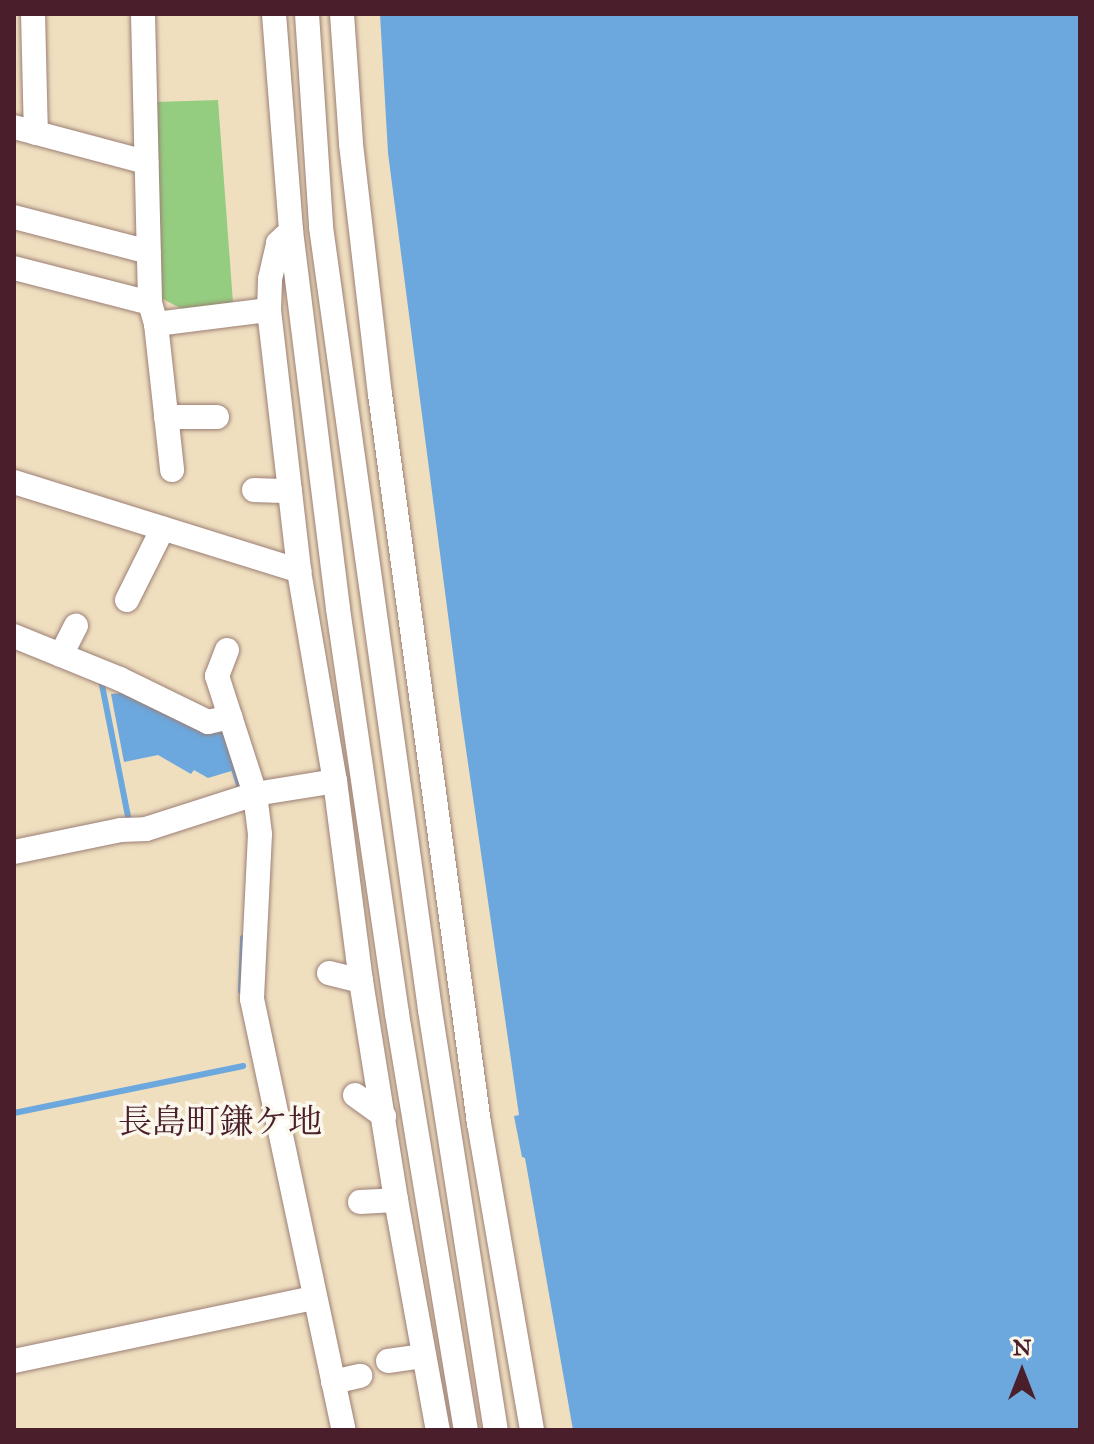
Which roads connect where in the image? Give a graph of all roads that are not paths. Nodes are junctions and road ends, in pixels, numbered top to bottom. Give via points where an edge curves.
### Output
1 (143, 14) edge
2 (274, 14) edge
3 (307, 14) edge
4 (342, 14) edge
5 (27, 20) edge
6 (25, 130) edge
7 (146, 162) junction
8 (14, 217) edge
9 (291, 231) junction
10 (149, 252) junction
11 (14, 268) edge
12 (269, 310) junction
13 (153, 313) junction
14 (166, 417) junction
15 (217, 417) dead end
16 (172, 470) dead end
17 (14, 482) edge
18 (254, 490) dead end
19 (290, 491) junction
20 (163, 528) junction
21 (299, 571) junction
22 (127, 600) dead end
23 (76, 626) dead end
24 (14, 636) edge
25 (227, 650) dead end
26 (61, 655) junction
27 (230, 717) junction
28 (335, 781) junction
29 (255, 794) junction
30 (14, 852) edge
31 (329, 973) dead end
32 (361, 981) junction
33 (355, 1095) dead end
34 (384, 1116) junction
35 (396, 1200) junction
36 (360, 1202) dead end
37 (307, 1300) junction
38 (424, 1356) junction
39 (14, 1361) edge
40 (388, 1361) dead end
41 (360, 1376) dead end
42 (333, 1382) junction
43 (344, 1430) edge
44 (438, 1430) edge
45 (466, 1430) edge
46 (496, 1430) edge
47 (532, 1430) edge

1 - 7 street
2 - 9 street
3 - 46 street via 321,227 430,1010
4 - 47 street via 351,144 385,425 479,1123
5 - 6 street
6 - 7 street
7 - 10 street
8 - 10 street
9 - 12 street via 278,243
9 - 45 street via 342,638
10 - 13 street
11 - 13 street
12 - 13 street
12 - 19 street
13 - 14 street
14 - 15 street
14 - 16 street
17 - 20 street
18 - 19 street
19 - 21 street
20 - 21 street
20 - 22 street
21 - 28 street
23 - 26 street
24 - 26 street
25 - 27 street via 217,676
26 - 27 street via 208,722
27 - 29 street
28 - 29 street
28 - 32 street
29 - 30 street via 146,829
29 - 37 street via 260,834 252,999
31 - 32 street
32 - 34 street
33 - 34 street
34 - 35 street
35 - 36 street
35 - 38 street
37 - 39 street
37 - 42 street
38 - 40 street
38 - 44 street
41 - 42 street
42 - 43 street

